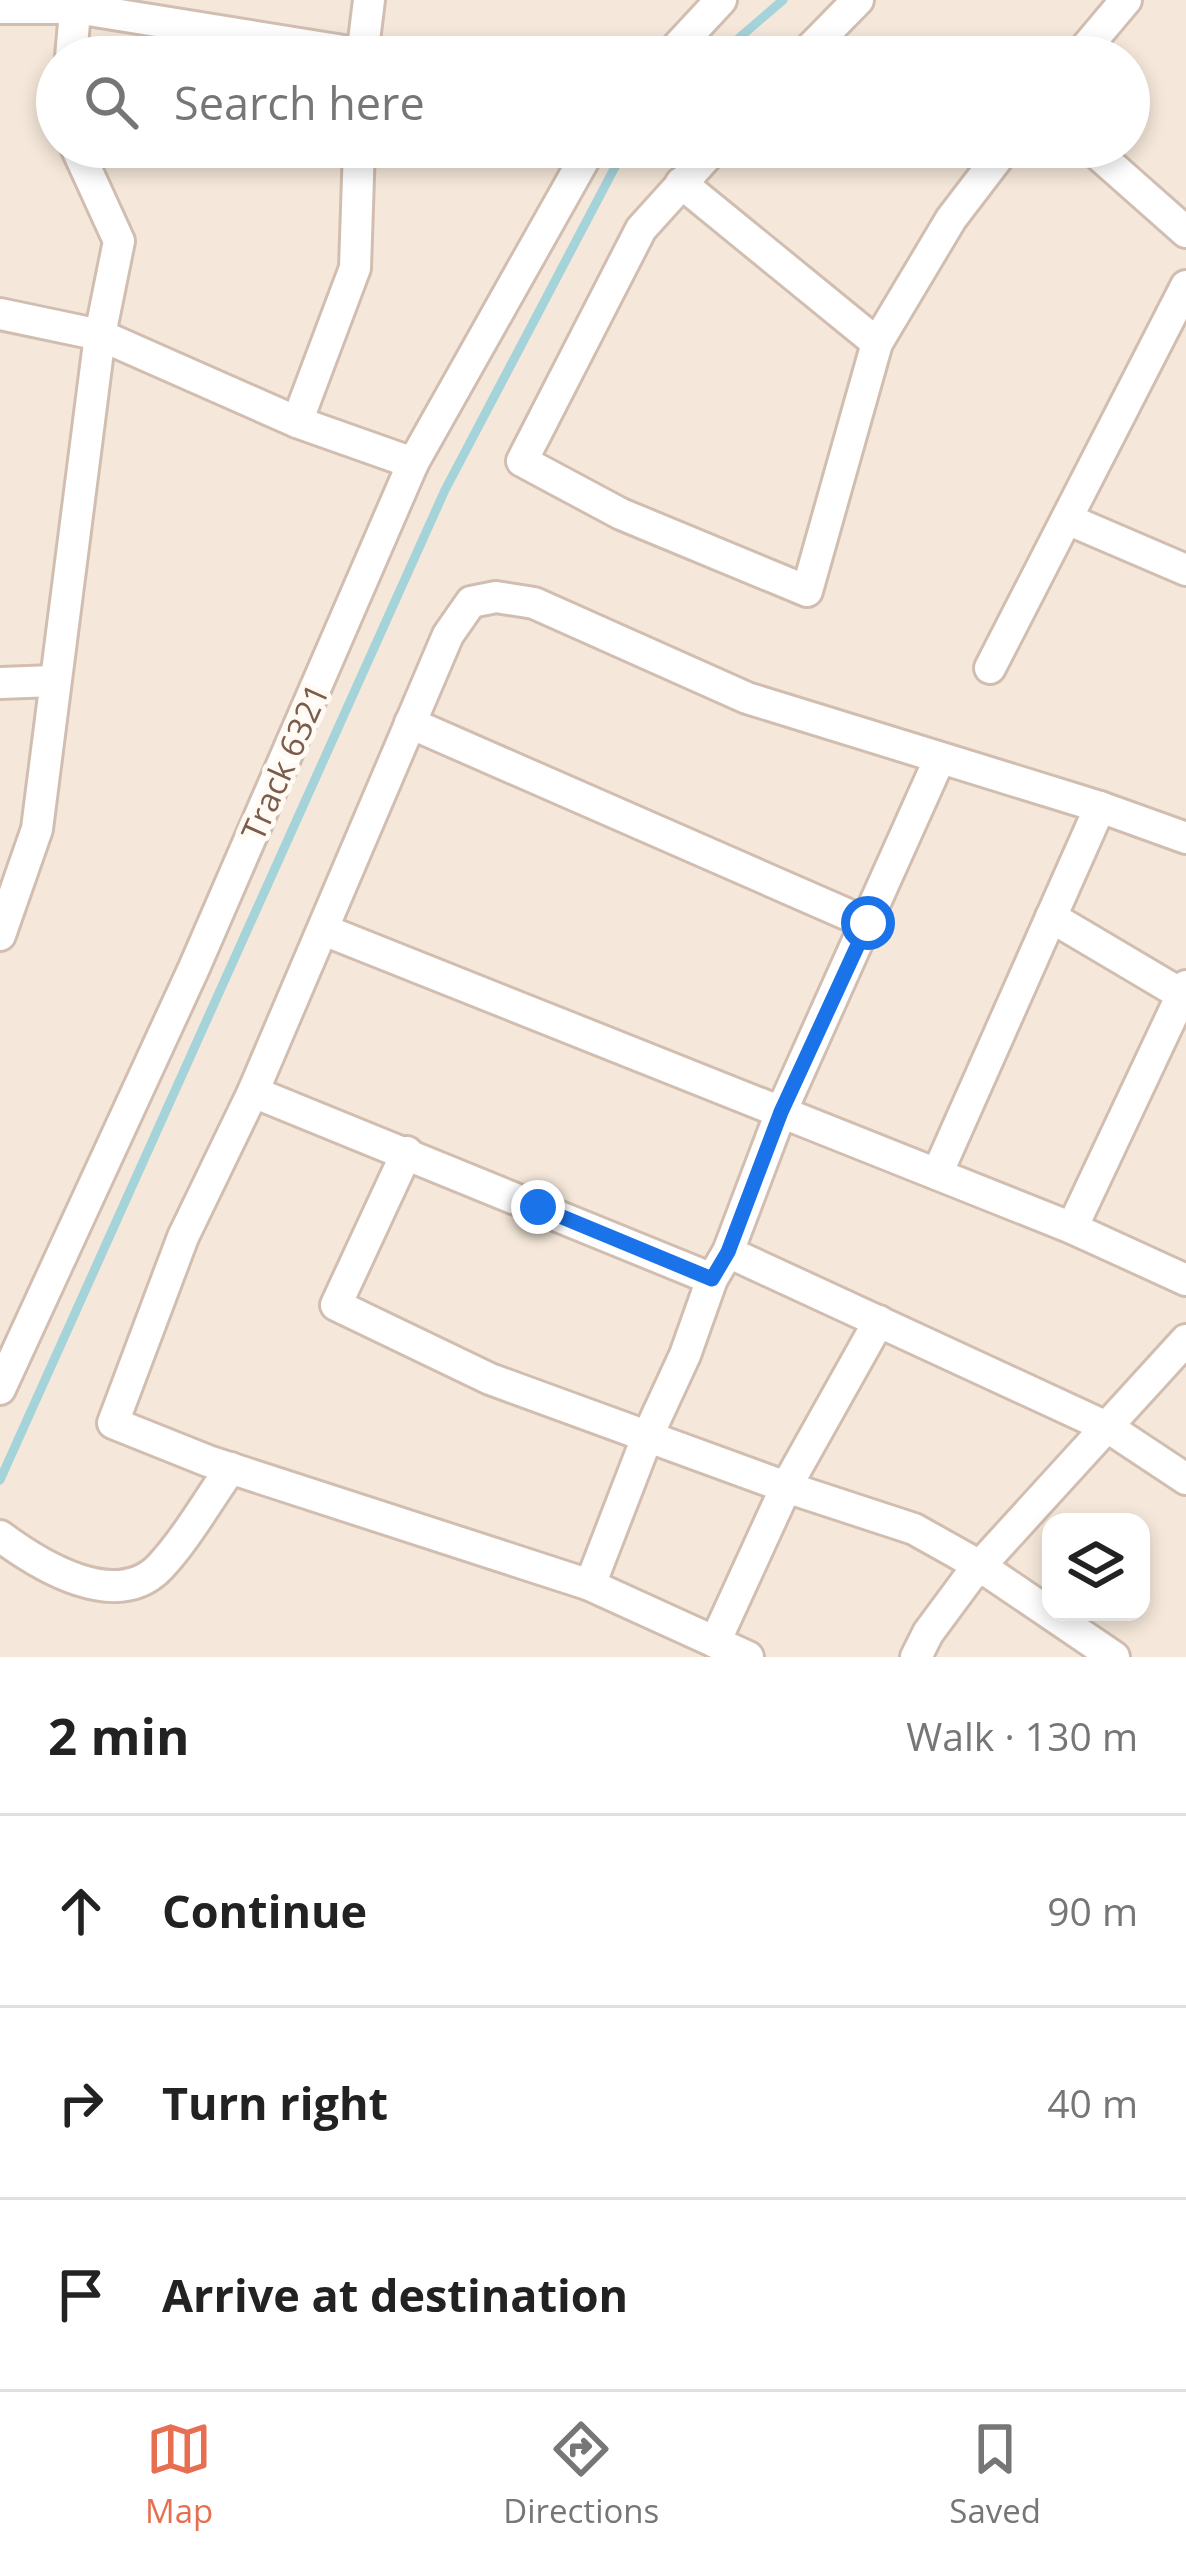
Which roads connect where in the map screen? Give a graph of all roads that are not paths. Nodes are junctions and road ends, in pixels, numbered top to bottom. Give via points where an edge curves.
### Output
1 (369, 0) edge
2 (722, 0) edge
3 (858, 0) edge
4 (1126, 0) edge
5 (76, 4) edge
6 (0, 8) edge
7 (73, 36) edge
8 (255, 36) edge
9 (364, 36) edge
10 (688, 36) edge
11 (823, 36) edge
12 (1096, 36) edge
13 (86, 168) edge
14 (358, 168) edge
15 (579, 168) edge
16 (695, 168) edge
17 (990, 168) edge
18 (1114, 168) edge
19 (681, 183) junction
20 (1186, 232) edge
21 (1186, 286) edge
22 (0, 314) edge
23 (100, 335) junction
24 (877, 343) junction
25 (297, 422) junction
26 (413, 463) junction
27 (1067, 519) junction
28 (1186, 570) edge
29 (990, 668) dead end
30 (54, 681) junction
31 (0, 683) edge
32 (410, 724) junction
33 (940, 758) junction
34 (1100, 806) junction
35 (1186, 838) edge
36 (1051, 917) junction
37 (868, 923) junction
38 (324, 930) junction
39 (0, 934) edge
40 (1185, 992) edge
41 (253, 1092) junction
42 (781, 1112) junction
43 (407, 1152) junction
44 (937, 1174) junction
45 (1072, 1228) junction
46 (720, 1266) junction
47 (1186, 1280) edge
48 (879, 1321) junction
49 (1186, 1340) edge
50 (0, 1389) edge
51 (1109, 1429) junction
52 (648, 1436) junction
53 (231, 1468) junction
54 (1186, 1479) edge
55 (786, 1487) junction
56 (0, 1536) edge
57 (980, 1567) junction
58 (590, 1585) junction
59 (715, 1642) junction
60 (748, 1657) edge
61 (916, 1657) edge
62 (1114, 1657) edge

1 - 9 street
2 - 10 street
3 - 11 street
4 - 12 street
5 - 6 street
5 - 7 street
5 - 8 street
13 - 23 street via 119,241
14 - 25 street via 355,268
15 - 26 street, Track 6321
16 - 19 street
17 - 24 street
18 - 20 street
19 - 24 street
19 - 24 street via 640,229 522,461 621,514 807,591
21 - 27 street
22 - 23 street
23 - 25 street
23 - 30 street
25 - 26 street
26 - 50 street, Track 6321
27 - 28 street
27 - 29 street
30 - 31 street
30 - 39 street via 37,829
32 - 33 street via 448,634 470,602 496,597 534,603 747,698
32 - 37 street
32 - 38 street
33 - 34 street
33 - 37 street
34 - 35 street
34 - 36 street
36 - 40 street
36 - 44 street
37 - 42 street
38 - 41 street
38 - 42 street
40 - 45 street
41 - 43 street
41 - 53 street via 183,1238 113,1423
42 - 44 street
42 - 46 street
43 - 46 street
43 - 52 street via 336,1305 490,1379
44 - 45 street
45 - 47 street
46 - 48 street
46 - 52 street
48 - 51 street
48 - 55 street
49 - 51 street
51 - 54 street
51 - 57 street
52 - 55 street
52 - 58 street
53 - 56 street via 157,1571 118,1587 75,1580
53 - 58 street
55 - 57 street via 914,1529
55 - 59 street
57 - 61 street
57 - 62 street
58 - 59 street
59 - 60 street

